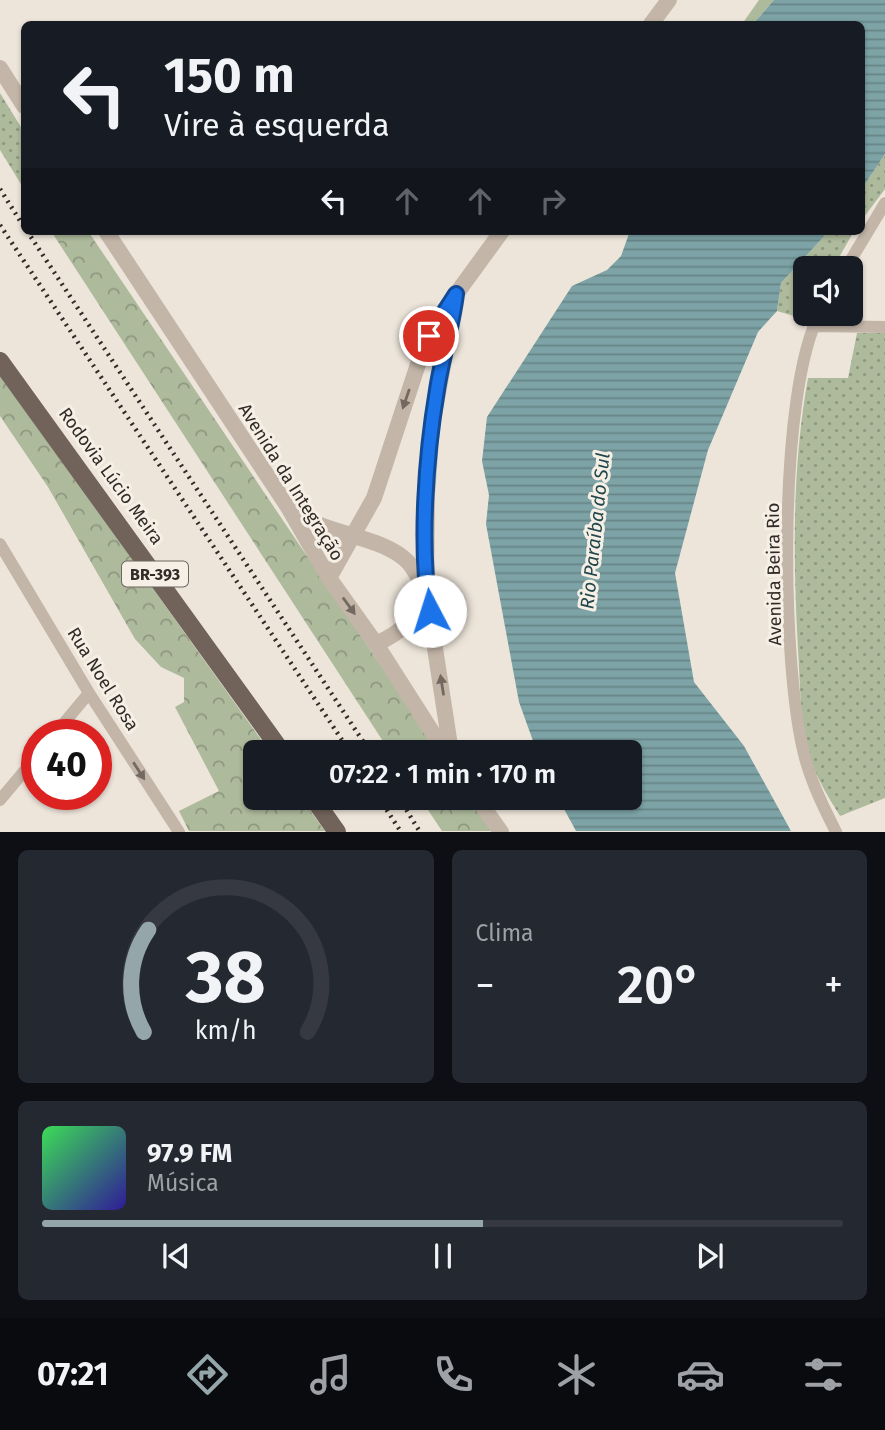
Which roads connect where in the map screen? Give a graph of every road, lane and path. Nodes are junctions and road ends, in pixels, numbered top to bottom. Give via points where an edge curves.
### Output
1 (669, 0) edge
2 (654, 21) edge
3 (0, 68) edge
4 (21, 101) edge
5 (885, 203) edge
6 (109, 235) edge
7 (499, 235) edge
8 (853, 256) edge
9 (456, 294) junction
10 (813, 326) joint
11 (885, 327) edge
12 (0, 350) edge
13 (0, 361) edge
14 (27, 396) junction
15 (288, 507) junction
16 (352, 538) junction
17 (1, 546) edge
18 (329, 578) junction
19 (426, 590) junction
20 (376, 644) junction
21 (89, 693) junction
22 (67, 719) edge
23 (273, 740) edge
24 (437, 740) edge
25 (450, 740) edge
26 (21, 775) edge
27 (0, 800) edge
28 (322, 810) edge
29 (486, 810) edge
30 (179, 831) edge
31 (337, 831) edge
32 (501, 831) edge
33 (836, 831) edge

1 - 2 street
3 - 4 street
5 - 8 street
6 - 15 street, Avenida da Integração
7 - 9 street
9 -> 16 street via 423,349 374,498
9 - 19 street via 432,426
10 - 11 street
10 - 33 street, Avenida Beira Rio via 792,432 788,577 798,723 818,797
12 - 14 main road, Rodovia Lúcio Meira / BR-393
13 - 14 main road, Rodovia Lúcio Meira / BR-393
14 - 23 main road, Rodovia Lúcio Meira / BR-393
15 - 16 street via 320,527
15 - 18 street, Avenida da Integração
16 - 18 street
16 - 19 street via 391,550 408,562
17 - 21 street, Rua Noel Rosa
18 -> 20 street, Avenida da Integração
19 - 20 street via 419,612
25 -> 19 street
20 - 24 street, Avenida da Integração
21 - 22 street
21 -> 30 street, Rua Noel Rosa
26 - 27 street
28 - 31 main road
29 - 32 street

